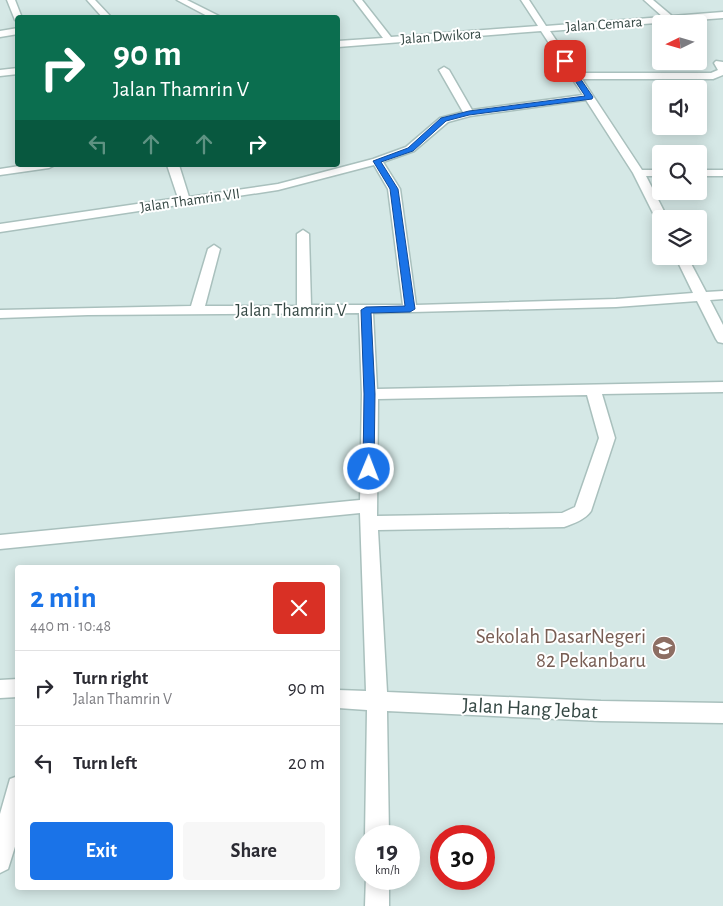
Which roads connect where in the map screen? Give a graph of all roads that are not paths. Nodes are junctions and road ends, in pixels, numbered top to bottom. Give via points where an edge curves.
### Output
1 (91, 0) edge
2 (181, 0) edge
3 (358, 0) edge
4 (525, 0) edge
5 (648, 0) edge
6 (10, 4) edge
7 (16, 15) edge
8 (105, 15) edge
9 (213, 15) edge
10 (665, 15) edge
11 (723, 15) edge
12 (708, 16) edge
13 (652, 20) edge
14 (544, 29) junction
15 (15, 32) edge
16 (0, 34) edge
17 (340, 35) edge
18 (389, 40) junction
19 (354, 42) junction
20 (340, 44) edge
21 (718, 63) dead end
22 (444, 70) dead end
23 (15, 72) edge
24 (0, 73) edge
25 (576, 76) junction
26 (589, 97) junction
27 (469, 113) junction
28 (377, 161) junction
29 (35, 167) edge
30 (174, 167) edge
31 (0, 172) edge
32 (639, 173) junction
33 (652, 173) edge
34 (707, 173) edge
35 (723, 173) edge
36 (184, 200) junction
37 (658, 210) edge
38 (0, 228) edge
39 (303, 234) dead end
40 (214, 250) dead end
41 (686, 265) edge
42 (723, 295) edge
43 (701, 296) junction
44 (410, 309) junction
45 (197, 310) junction
46 (304, 310) junction
47 (366, 310) junction
48 (0, 314) edge
49 (721, 332) edge
50 (723, 387) edge
51 (593, 391) junction
52 (370, 394) junction
53 (369, 515) junction
54 (0, 542) edge
55 (15, 688) edge
56 (0, 689) edge
57 (340, 699) edge
58 (377, 701) junction
59 (723, 713) edge
60 (15, 799) edge
61 (377, 825) edge
62 (0, 862) edge
63 (377, 890) edge
64 (377, 906) edge

1 - 8 street
2 - 9 street
3 - 18 street
4 - 14 street
5 - 10 street
6 - 7 street
11 - 12 street, Jalan Cemara
13 - 14 street, Jalan Cemara
14 - 18 street, Jalan Dwikora
14 - 25 street
15 - 16 street
17 - 19 street
18 - 19 street, Jalan Dwikora
19 - 20 street, Jalan Dwikora
21 - 25 street via 723,71 712,76
22 - 27 street
23 - 24 street
25 - 26 street
26 - 27 street, Jalan Thamrin VII
26 - 32 street
27 - 28 street, Jalan Thamrin VII via 444,120 410,149
28 - 36 street, Jalan Thamrin VII via 278,187
28 - 44 street via 394,189
29 - 31 street
30 - 36 street
32 - 33 street
32 - 37 street
34 - 35 street
36 - 38 street, Jalan Thamrin VII
39 - 46 street
40 - 45 street
41 - 43 street
42 - 43 street, Jalan Thamrin V
43 - 44 street, Jalan Thamrin V via 616,303
43 - 49 street
44 - 47 street, Jalan Thamrin V
45 - 46 street, Jalan Thamrin V
45 - 48 street, Jalan Thamrin V
46 - 47 street, Jalan Thamrin V
47 - 52 street
50 - 51 street
51 - 52 street
51 - 53 street via 607,438 582,510 564,520
52 - 53 street
53 - 54 street
53 - 58 street
55 - 56 street
57 - 58 street, Jalan Hang Jebat
58 - 59 street, Jalan Hang Jebat
58 - 61 street
60 - 62 street
63 - 64 street

